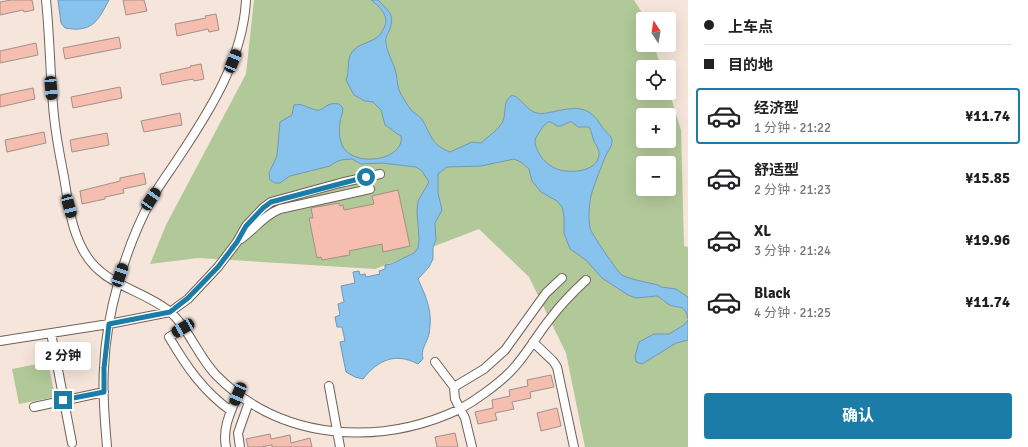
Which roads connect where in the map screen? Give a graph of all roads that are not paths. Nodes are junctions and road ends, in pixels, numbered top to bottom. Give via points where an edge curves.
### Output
1 (46, 0) edge
2 (246, 0) edge
3 (380, 174) dead end
4 (370, 189) dead end
5 (237, 242) junction
6 (562, 278) dead end
7 (586, 280) dead end
8 (118, 283) junction
9 (170, 312) junction
10 (109, 324) junction
11 (183, 328) junction
12 (51, 333) junction
13 (0, 341) edge
14 (533, 342) junction
15 (435, 362) dead end
16 (329, 386) dead end
17 (454, 387) junction
18 (104, 392) junction
19 (238, 394) junction
20 (63, 400) junction
21 (249, 402) junction
22 (34, 407) dead end
23 (461, 408) junction
24 (231, 411) junction
25 (337, 433) junction
26 (72, 443) dead end
27 (107, 447) edge
28 (226, 447) edge
29 (240, 447) edge
30 (340, 447) edge
31 (472, 447) edge
32 (574, 447) edge

1 - 8 street via 54,118 75,231 92,263 102,274
2 - 8 street via 245,19 224,84 151,199 136,230
3 - 5 street via 271,202 246,226
4 - 5 street via 271,212
5 - 9 street via 218,267 188,298
6 - 17 street via 546,294 505,350 484,369
7 - 14 street via 559,307
8 - 9 street
8 - 10 street
9 - 10 street
9 - 11 street
10 - 12 street
10 - 18 street
11 - 19 street via 205,362
11 - 24 street via 168,337 196,379
12 - 13 street
12 - 20 street
14 - 23 street via 510,372
14 - 32 street via 557,367
15 - 17 street
16 - 25 street
17 - 23 street via 455,400
18 - 20 street
18 - 27 street
19 - 21 street
19 - 24 street
20 - 22 street
20 - 26 street
21 - 25 street via 299,426
21 - 29 street via 238,433
23 - 25 street via 403,428
23 - 31 street
24 - 28 street via 226,424
25 - 30 street

